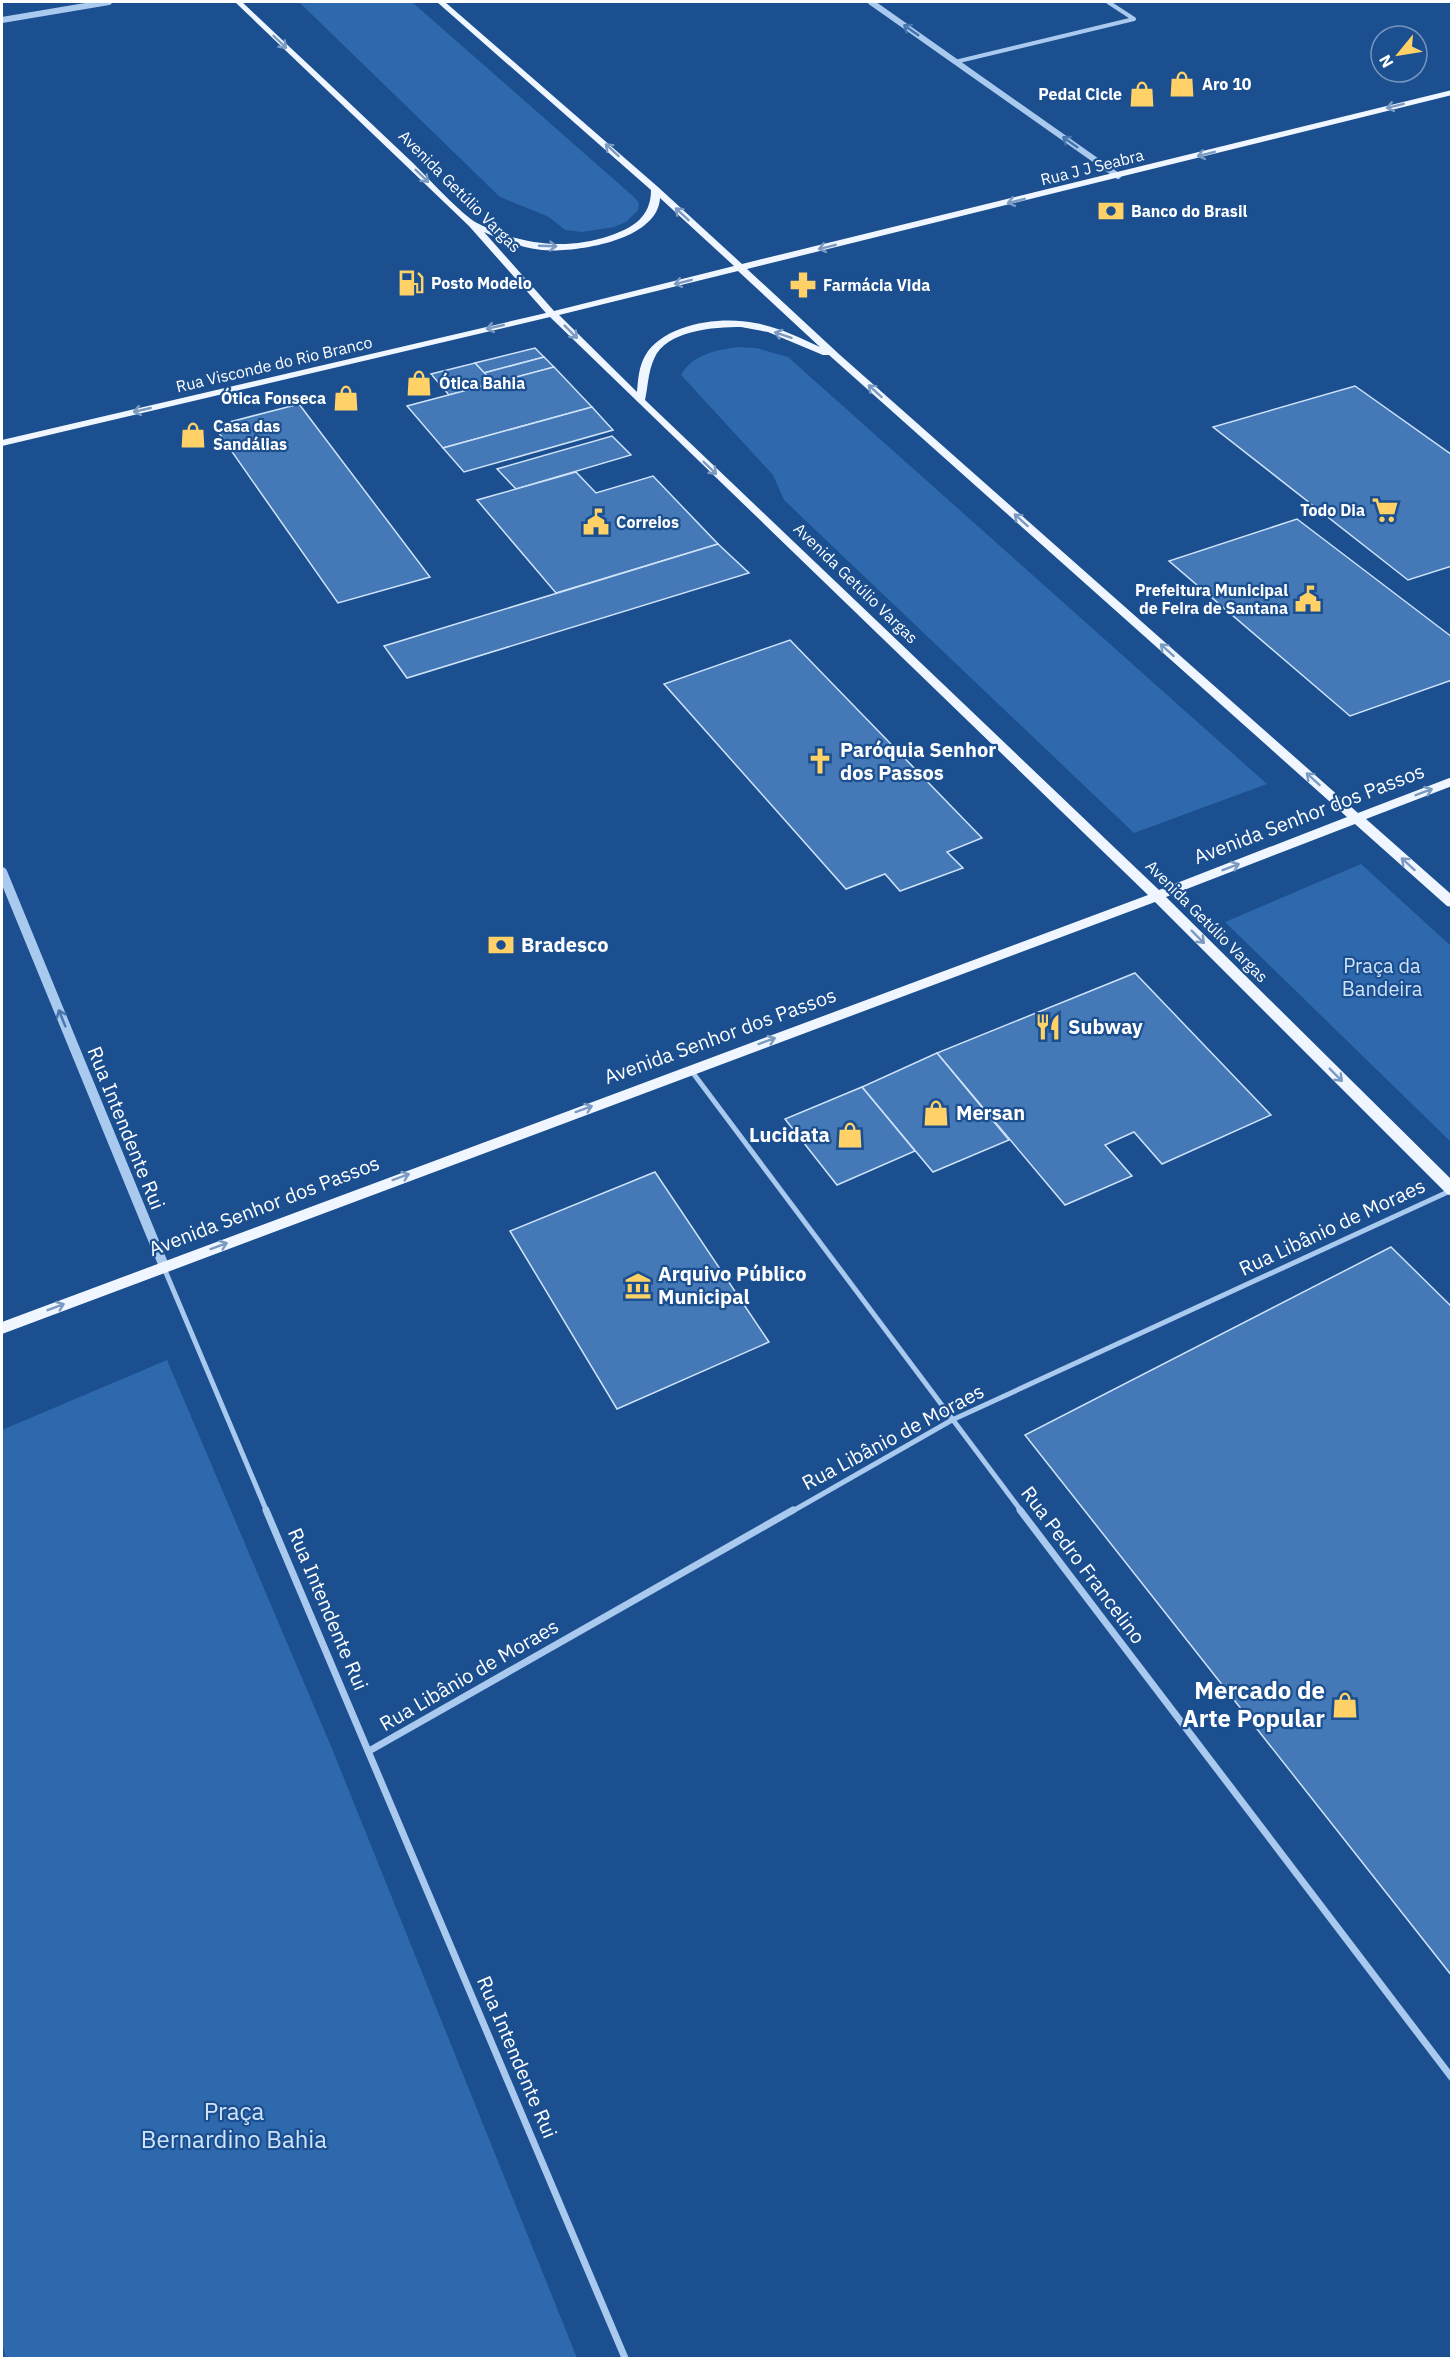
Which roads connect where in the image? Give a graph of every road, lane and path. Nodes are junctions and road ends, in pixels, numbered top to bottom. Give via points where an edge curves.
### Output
1 (109, 2) edge
2 (238, 2) edge
3 (441, 2) edge
4 (871, 2) edge
5 (1108, 2) edge
6 (2, 20) edge
7 (955, 62) junction
8 (1452, 92) edge
9 (1118, 176) junction
10 (655, 189) junction
11 (472, 224) junction
12 (740, 268) junction
13 (552, 314) junction
14 (837, 357) junction
15 (640, 401) junction
16 (2, 443) edge
17 (1452, 781) edge
18 (1357, 818) junction
19 (2, 872) edge
20 (1157, 896) junction
21 (1452, 903) edge
22 (690, 1070) junction
23 (1451, 1190) edge
24 (164, 1266) junction
25 (2, 1328) edge
26 (952, 1420) junction
27 (369, 1751) junction
28 (1452, 2078) edge
29 (625, 2358) edge

1 - 6 street
2 -> 11 main road, Avenida Getúlio Vargas
10 -> 3 main road
7 -> 4 street
5 - 7 street via 1134,19
9 -> 7 street
8 -> 9 main road, Rua J J Seabra
9 -> 12 main road, Rua J J Seabra
11 -> 10 main road via 541,247 600,242 638,226 655,206
12 -> 10 main road
11 - 13 main road, Avenida Getúlio Vargas
12 -> 13 main road, Rua J J Seabra
12 - 14 main road
13 -> 15 main road, Avenida Getúlio Vargas
13 -> 16 main road, Rua Visconde do Rio Branco
14 -> 15 main road via 753,325 702,327 680,333 650,355
18 -> 14 main road
15 -> 20 main road, Avenida Getúlio Vargas
18 -> 17 main road, Avenida Senhor dos Passos
20 -> 18 main road, Avenida Senhor dos Passos
21 -> 18 main road
24 -> 19 street, Rua Intendente Rui
22 -> 20 main road, Avenida Senhor dos Passos
20 -> 23 main road, Avenida Getúlio Vargas
24 -> 22 main road, Avenida Senhor dos Passos
22 - 26 street, Rua Pedro Francelino
23 - 26 street, Rua Libânio de Moraes
25 -> 24 main road, Avenida Senhor dos Passos
24 - 27 street, Rua Intendente Rui
26 - 27 street, Rua Libânio de Moraes
26 - 28 street, Rua Pedro Francelino
27 - 29 street, Rua Intendente Rui

